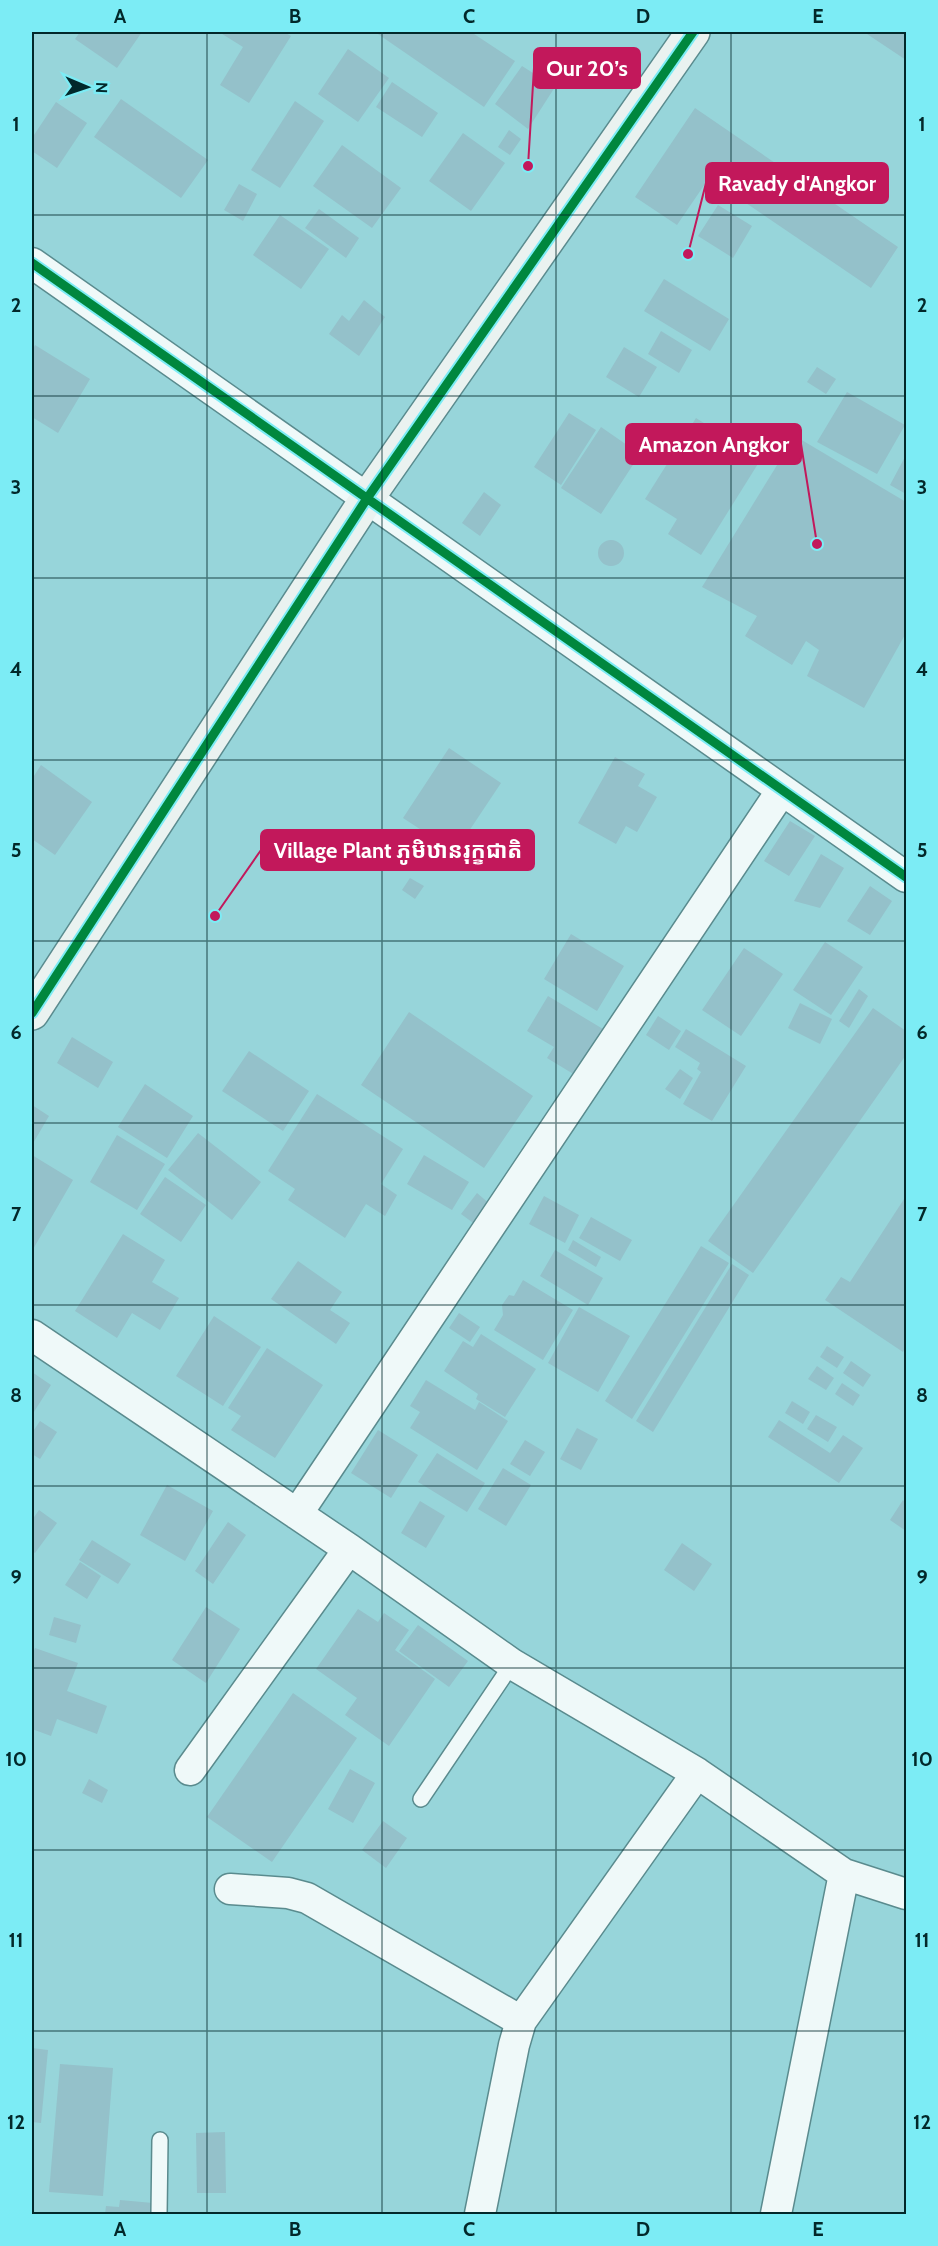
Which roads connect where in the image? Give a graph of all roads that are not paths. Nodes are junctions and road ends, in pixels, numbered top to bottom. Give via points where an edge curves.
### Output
1 (693, 32) edge
2 (32, 263) edge
3 (368, 497) junction
4 (782, 790) junction
5 (906, 877) edge
6 (32, 1013) edge
7 (32, 1335) edge
8 (297, 1514) junction
9 (349, 1549) junction
10 (512, 1664) junction
11 (190, 1770) dead end
12 (697, 1773) junction
13 (421, 1799) dead end
14 (844, 1874) junction
15 (230, 1888) dead end
16 (906, 1894) edge
17 (521, 2021) junction
18 (160, 2140) dead end
19 (159, 2214) edge
20 (480, 2214) edge
21 (776, 2214) edge

1 - 3 street
2 - 3 street
3 - 4 street
3 - 6 street
4 - 5 street
4 - 8 street
7 - 8 street
8 - 9 street
9 - 10 street
9 - 11 street
10 - 12 street
10 - 13 lane
12 - 14 street
12 - 17 street
14 - 16 street
14 - 21 street
15 - 17 street via 308,1898
17 - 20 street
18 - 19 lane

